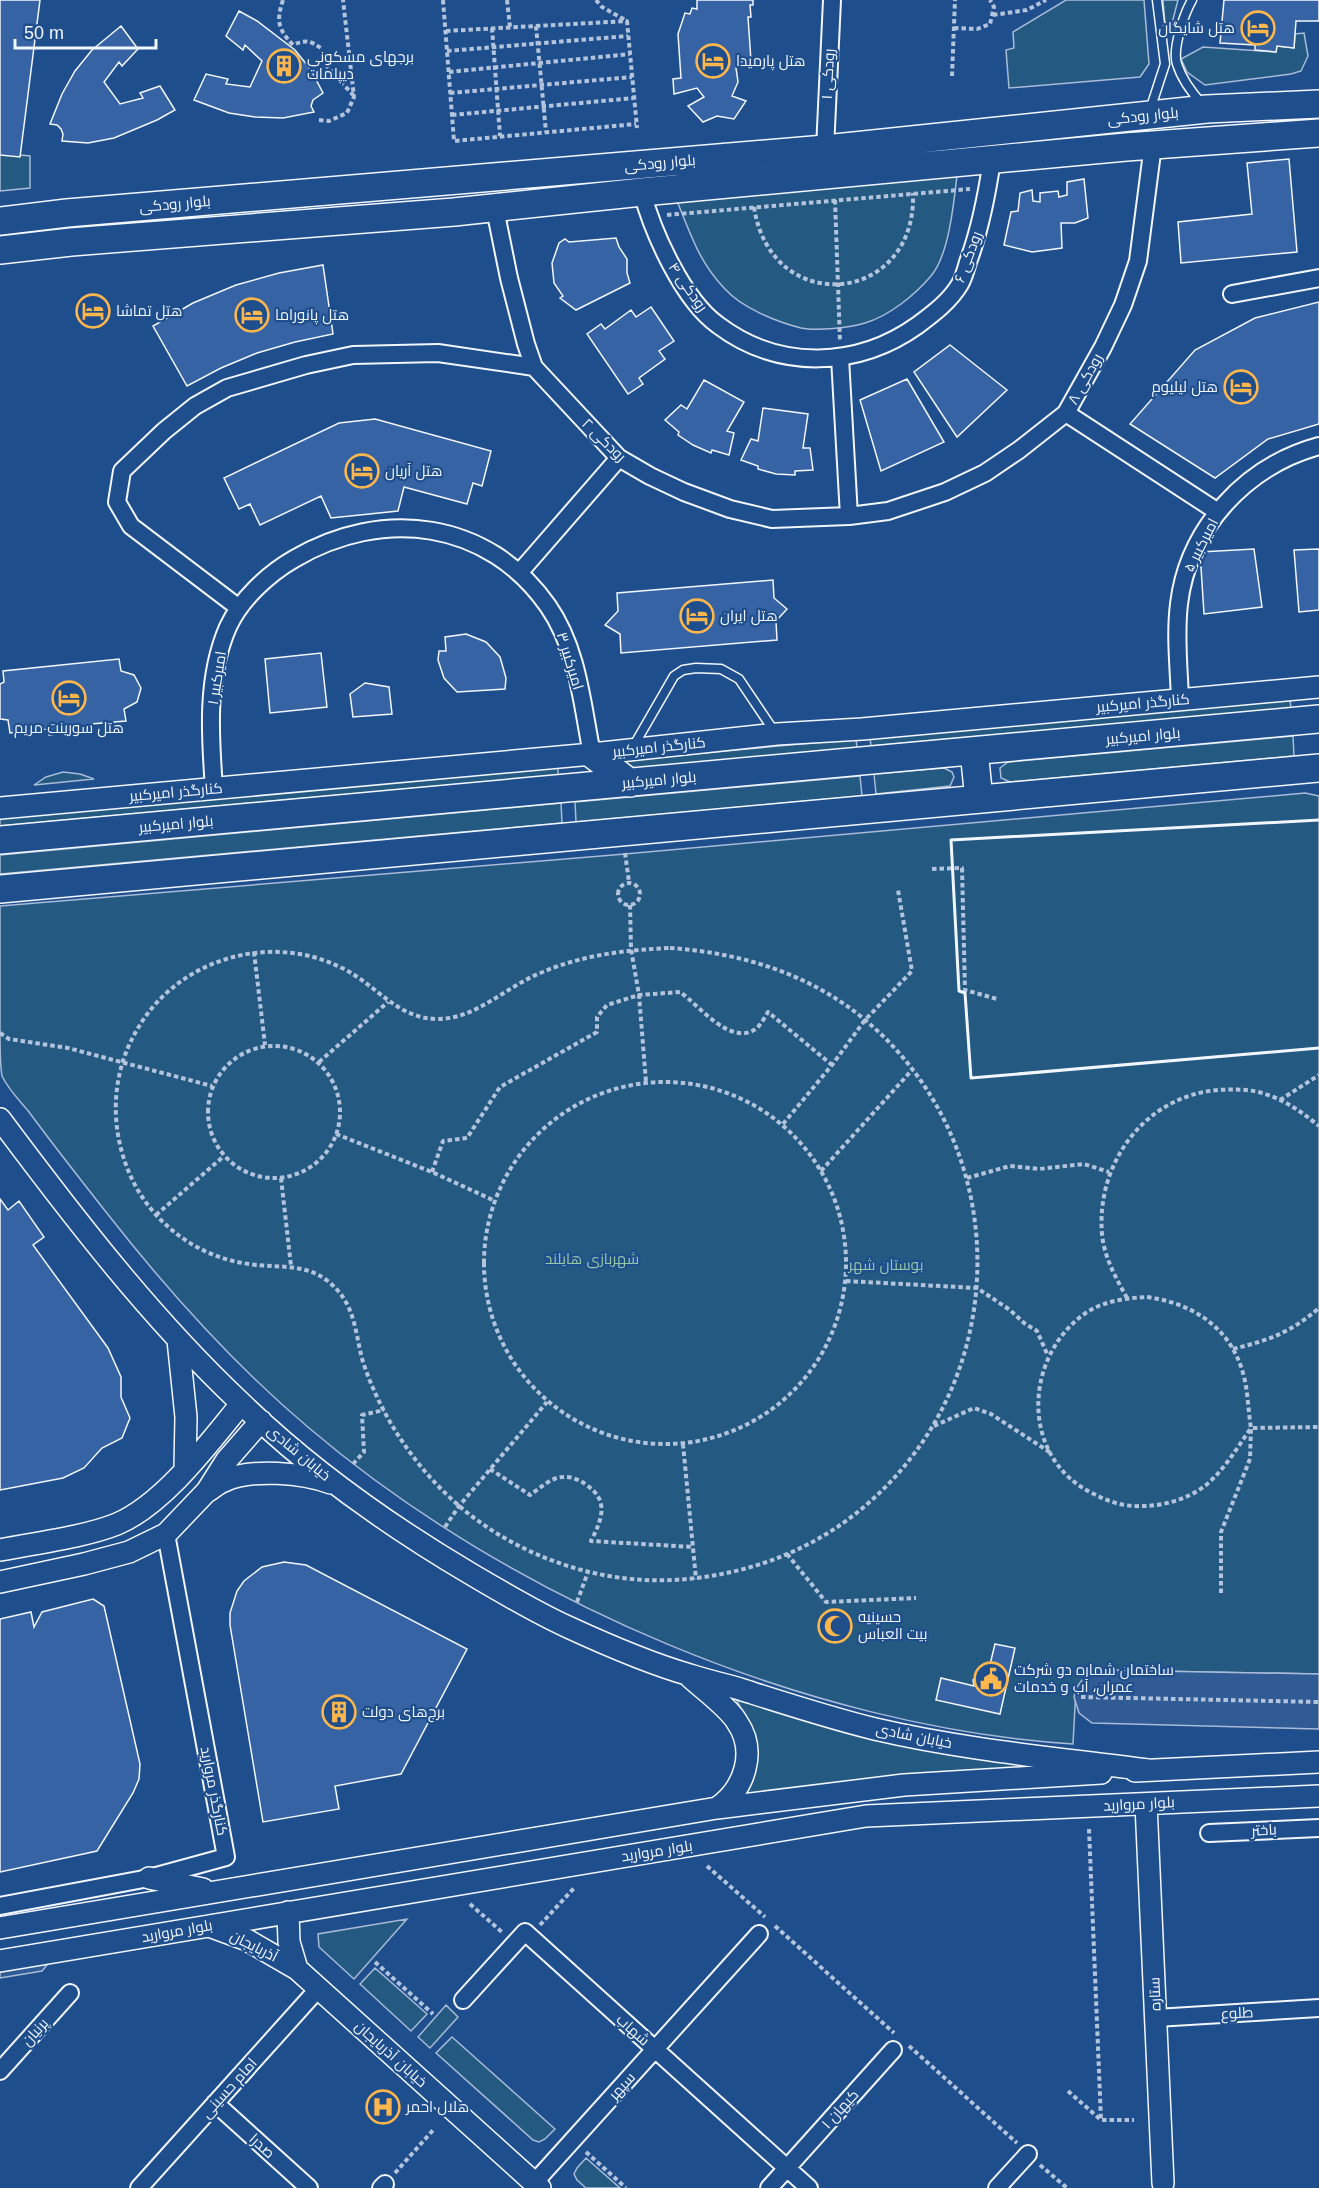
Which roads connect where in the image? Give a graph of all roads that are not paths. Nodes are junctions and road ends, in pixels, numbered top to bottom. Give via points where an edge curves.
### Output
1 (832, 0) edge
2 (1157, 0) edge
3 (1192, 0) edge
4 (1180, 36) junction
5 (1161, 38) junction
6 (1319, 104) edge
7 (1207, 109) junction
8 (1148, 116) junction
9 (1319, 133) edge
10 (1153, 145) junction
11 (825, 149) junction
12 (992, 160) junction
13 (645, 204) junction
14 (495, 209) junction
15 (0, 221) edge
16 (0, 250) edge
17 (1319, 278) edge
18 (1232, 294) dead end
19 (840, 358) junction
20 (534, 367) junction
21 (1066, 413) junction
22 (1319, 446) edge
23 (619, 458) junction
24 (1218, 512) junction
25 (849, 516) junction
26 (359, 532) joint
27 (519, 573) junction
28 (239, 608) junction
29 (1319, 687) edge
30 (1180, 700) junction
31 (1319, 719) edge
32 (777, 734) junction
33 (631, 750) junction
34 (975, 751) junction
35 (592, 754) junction
36 (1319, 768) edge
37 (630, 783) junction
38 (214, 788) junction
39 (979, 799) junction
40 (0, 808) edge
41 (0, 840) edge
42 (0, 888) edge
43 (0, 1119) edge
44 (178, 1340) junction
45 (241, 1404) junction
46 (261, 1421) junction
47 (209, 1443) junction
48 (226, 1461) junction
49 (185, 1469) junction
50 (337, 1485) junction
51 (207, 1491) junction
52 (166, 1534) junction
53 (0, 1550) edge
54 (0, 1582) edge
55 (687, 1675) junction
56 (1319, 1762) edge
57 (1147, 1770) junction
58 (1319, 1796) edge
59 (1146, 1804) junction
60 (717, 1808) junction
61 (1319, 1828) edge
62 (1209, 1833) dead end
63 (492, 1845) junction
64 (497, 1877) junction
65 (149, 1878) junction
66 (216, 1892) junction
67 (0, 1906) edge
68 (288, 1912) junction
69 (85, 1914) junction
70 (209, 1926) junction
71 (0, 1928) edge
72 (759, 1934) dead end
73 (90, 1946) junction
74 (0, 1961) edge
75 (297, 1969) junction
76 (318, 1989) junction
77 (70, 1993) dead end
78 (463, 2000) dead end
79 (1319, 2008) edge
80 (1156, 2018) junction
81 (655, 2049) junction
82 (894, 2050) dead end
83 (0, 2071) edge
84 (215, 2103) junction
85 (1028, 2154) road end
86 (787, 2168) junction
87 (537, 2186) edge
88 (1160, 2186) edge
89 (139, 2188) edge
90 (309, 2188) edge
91 (769, 2188) edge
92 (809, 2188) edge
93 (997, 2188) edge

1 - 11 street, رودکی ۱
2 - 5 lane
3 - 4 lane via 1184,14
4 - 5 lane via 1166,44
4 - 7 lane via 1176,62 1188,89
5 - 8 lane via 1166,64
6 - 7 main road, بلوار رودکی
7 - 8 main road, بلوار رودکی
8 - 11 main road, بلوار رودکی
9 - 10 main road, بلوار رودکی
10 - 12 main road, بلوار رودکی
10 - 21 street, رودکی ۸ via 1138,261 1123,305
11 - 15 main road, بلوار رودکی
12 - 13 main road, بلوار رودکی
12 - 19 street, رودکی ۶ via 973,248 961,283 938,310 908,332 872,350
13 - 14 main road, بلوار رودکی
13 - 19 street, رودکی ۴ via 676,274 717,325 745,342 780,354 822,360
14 - 16 main road, بلوار رودکی
14 - 20 street, رودکی ۲
17 - 18 street
19 - 25 street
20 - 23 street, رودکی ۲
20 - 28 street via 438,353 353,355 227,388 195,406 164,431 122,471 117,502 131,526
21 - 24 street
21 - 25 street, رودکی ۸ via 985,473 945,492 888,511
22 - 24 street, امیرکبیر ۵ via 1267,468
23 - 25 street, رودکی ۲ via 684,492 730,509 772,519
23 - 27 street
24 - 30 street, امیرکبیر ۵ via 1193,555 1179,602
26 - 27 street, امیرکبیر ۳ via 402,527 444,533 484,548
26 - 28 street, امیرکبیر ۱ via 309,550 283,565
27 - 35 street, امیرکبیر ۳ via 549,608 570,650
28 - 38 street, امیرکبیر ۱ via 217,657 211,723
29 - 30 street, کنارگذر امیرکبیر
30 - 32 street, کنارگذر امیرکبیر
31 - 34 main road, بلوار امیرکبیر
32 - 33 street, کنارگذر امیرکبیر
32 - 33 lane via 739,679 721,669 696,668 674,676
33 - 35 street, کنارگذر امیرکبیر
34 - 37 main road, بلوار امیرکبیر
34 - 39 main road
35 - 37 main road
35 - 38 street, کنارگذر امیرکبیر
36 - 39 main road
37 - 41 main road, بلوار امیرکبیر
38 - 40 street, کنارگذر امیرکبیر
39 - 42 main road
43 - 44 street, خیابان شادی via 110,1262
44 - 45 street, خیابان شادی
44 - 49 street via 186,1417
45 - 46 street, خیابان شادی
45 - 47 street
46 - 48 street
46 - 50 street, خیابان شادی
47 - 48 street via 220,1446
47 - 49 street
48 - 51 street
49 - 53 street via 147,1506 116,1524
50 - 51 street via 289,1474 265,1474 225,1480
50 - 55 street, خیابان شادی via 504,1594 565,1626
51 - 52 street
52 - 54 street via 118,1555
52 - 65 street, کنارگذر مروارید via 226,1857
55 - 57 street, خیابان شادی via 830,1717 923,1739
55 - 60 street, خیابان شادی via 728,1711 744,1735 747,1765 742,1779 735,1792
56 - 57 street
57 - 60 street via 904,1785
58 - 59 street, بلوار مروارید
59 - 64 street, بلوار مروارید via 866,1816
59 - 80 street, ستاره
60 - 63 street
61 - 62 street, باختر
63 - 64 street via 504,1848 510,1859 508,1871
63 - 66 street
64 - 68 street, بلوار مروارید
65 - 66 street
65 - 67 street, کنارگذر مروارید
66 - 69 street
68 - 70 street, بلوار مروارید
68 - 75 street
69 - 71 street
69 - 73 street via 75,1920 72,1932 79,1943
70 - 73 street, بلوار مروارید
70 - 75 street, آذربایجان via 247,1940
72 - 81 street, سپهر
73 - 74 street, بلوار مروارید
75 - 76 street, خیابان آذربایجان
76 - 84 street, امام حسینی
76 - 87 street, خیابان آذربایجان
77 - 83 street, پرنیان
78 - 81 street, شهاب via 525,1932
79 - 80 street, طلوع
80 - 88 street, ستاره
81 - 86 street, شهاب
81 - 87 street, سپهر
82 - 86 street, کیهان ۱
84 - 89 street, امام حسینی
84 - 90 street, صدرا
85 - 93 street
86 - 91 street, کیهان ۱
86 - 92 street, شهاب

